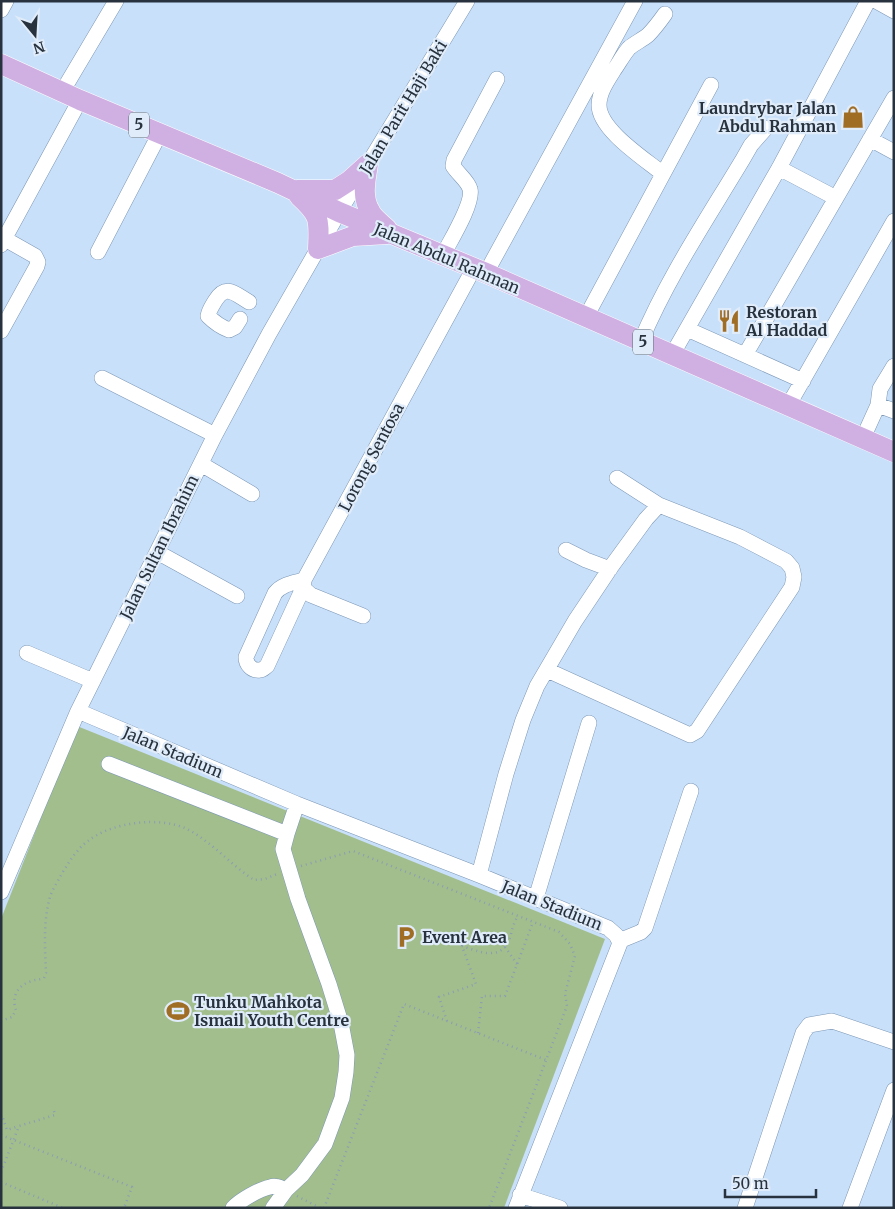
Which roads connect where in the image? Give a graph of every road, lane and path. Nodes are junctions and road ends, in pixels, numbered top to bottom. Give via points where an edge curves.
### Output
1 (6, 1) edge
2 (116, 1) edge
3 (467, 1) edge
4 (635, 1) edge
5 (868, 1) edge
6 (876, 1) edge
7 (1, 10) edge
8 (894, 12) edge
9 (665, 14) dead end
10 (1, 64) edge
11 (497, 79) dead end
12 (711, 85) dead end
13 (71, 87) junction
14 (894, 98) edge
15 (766, 128) dead end
16 (160, 133) junction
17 (870, 139) junction
18 (894, 152) edge
19 (368, 164) junction
20 (779, 168) junction
21 (663, 174) junction
22 (293, 190) junction
23 (836, 198) junction
24 (339, 212) junction
25 (894, 221) edge
26 (392, 234) junction
27 (3, 242) edge
28 (318, 249) junction
29 (98, 252) dead end
30 (443, 255) junction
31 (480, 271) junction
32 (249, 302) dead end
33 (586, 317) junction
34 (240, 319) dead end
35 (687, 329) junction
36 (1, 331) edge
37 (641, 341) junction
38 (672, 355) junction
39 (745, 355) junction
40 (894, 366) edge
41 (102, 378) dead end
42 (803, 381) junction
43 (878, 405) junction
44 (788, 406) junction
45 (894, 411) edge
46 (215, 435) junction
47 (863, 438) junction
48 (894, 452) edge
49 (201, 464) junction
50 (618, 478) dead end
51 (252, 494) dead end
52 (659, 505) junction
53 (566, 550) dead end
54 (157, 552) junction
55 (610, 569) junction
56 (304, 584) junction
57 (238, 596) dead end
58 (363, 616) dead end
59 (27, 653) dead end
60 (547, 670) junction
61 (92, 682) junction
62 (78, 711) junction
63 (589, 723) dead end
64 (109, 764) dead end
65 (691, 791) dead end
66 (297, 804) junction
67 (286, 834) junction
68 (289, 870) junction
69 (478, 875) junction
70 (1, 892) edge
71 (536, 898) junction
72 (518, 916) junction
73 (533, 922) junction
74 (619, 941) junction
75 (505, 947) junction
76 (517, 964) junction
77 (447, 1020) junction
78 (1, 1022) edge
79 (478, 1033) junction
80 (894, 1042) edge
81 (546, 1060) junction
82 (894, 1090) edge
83 (54, 1111) dead end
84 (1, 1116) edge
85 (19, 1126) junction
86 (1, 1135) edge
87 (14, 1140) junction
88 (1, 1172) edge
89 (1, 1182) edge
90 (286, 1190) junction
91 (518, 1201) edge
92 (63, 1208) edge
93 (124, 1208) edge
94 (233, 1208) edge
95 (272, 1208) edge
96 (322, 1208) edge
97 (489, 1208) edge
98 (560, 1208) edge
99 (745, 1208) edge
100 (850, 1208) edge

1 - 7 street
2 - 13 street
3 - 19 street, Jalan Parit Haji Baki
4 - 31 street, Lorong Sentosa
5 - 20 street
6 - 8 street
9 - 21 street via 649,34 625,53 600,94 599,107 608,128
10 - 13 main road, Jalan Abdul Rahman / 5
11 - 30 street via 454,160 453,166 470,187 471,194
12 - 21 street
13 - 16 main road, Jalan Abdul Rahman / 5
13 - 27 street
14 - 17 street
15 - 37 street via 751,145 673,275
16 - 22 main road, Jalan Abdul Rahman / 5
16 - 29 street
17 - 18 street
17 - 23 street
19 - 22 main road via 335,190
19 - 24 street, Jalan Parit Haji Baki
19 - 26 main road via 364,187 370,212
20 - 23 street
20 - 35 street
21 - 33 street
22 - 24 main road, Jalan Abdul Rahman / 5
22 - 28 main road via 318,219
23 - 39 street
24 - 26 main road, Jalan Abdul Rahman / 5
24 - 28 street, Jalan Sultan Ibrahim
25 - 42 street
26 - 28 main road via 353,236
26 - 30 main road, Jalan Abdul Rahman / 5
27 - 36 street via 34,256 38,262
28 - 46 street, Jalan Sultan Ibrahim
30 - 31 main road, Jalan Abdul Rahman / 5
31 - 33 main road, Jalan Abdul Rahman / 5
31 - 56 street, Lorong Sentosa
32 - 34 street via 224,291 219,294 208,316 230,330
33 - 37 main road, Jalan Abdul Rahman / 5
35 - 38 street
35 - 39 street
37 - 38 main road, Jalan Abdul Rahman / 5
38 - 44 main road, Jalan Abdul Rahman / 5
39 - 42 street
40 - 43 street via 880,389
41 - 46 street
42 - 44 street
43 - 45 street
43 - 47 street
44 - 47 main road, Jalan Abdul Rahman / 5
46 - 49 street, Jalan Sultan Ibrahim
47 - 48 main road, Jalan Abdul Rahman / 5
49 - 51 street
49 - 54 street, Jalan Sultan Ibrahim
50 - 52 street
52 - 55 street
52 - 60 street via 740,537 786,561 794,577 792,587 697,732 690,735
53 - 55 street
54 - 57 street
54 - 61 street, Jalan Sultan Ibrahim
55 - 60 street via 575,620
56 - 56 street, Lorong Sentosa via 267,666 259,670 248,666 246,657 278,588
56 - 58 street via 310,595
59 - 61 street
60 - 69 street via 523,720
61 - 62 street, Jalan Sultan Ibrahim
62 - 66 street, Jalan Stadium
62 - 70 street, Jalan Sultan Ibrahim
63 - 71 street
64 - 67 street
65 - 74 street via 645,928
66 - 67 street
66 - 69 street, Jalan Stadium
67 - 68 street via 283,850
68 - 72 path via 353,850
68 - 78 path via 254,880 205,841 187,829 169,823 129,825 108,830 89,840 74,854 50,895 46,920 46,974 44,978 18,989 14,1003 16,1010 12,1017
68 - 90 street via 341,1023 347,1055 342,1098 326,1144
69 - 71 street, Jalan Stadium
71 - 74 street, Jalan Stadium via 608,928
72 - 73 path
72 - 75 path
73 - 76 path
73 - 81 path via 559,932 570,944 574,956 565,994 567,1006
74 - 91 street, Jalan Stadium
75 - 76 path
75 - 77 path via 486,954 462,946 476,984 439,997
76 - 79 path via 505,996 482,996
77 - 79 path
77 - 96 path via 404,1004
79 - 81 path
80 - 99 street via 832,1020 809,1025 803,1033
81 - 97 path
82 - 100 street
83 - 85 path via 55,1115
84 - 85 path via 7,1130
85 - 87 path
86 - 87 path
87 - 88 path
87 - 93 path via 132,1187
89 - 92 path
90 - 94 street via 271,1186
90 - 95 street
90 - 96 path
91 - 98 street

